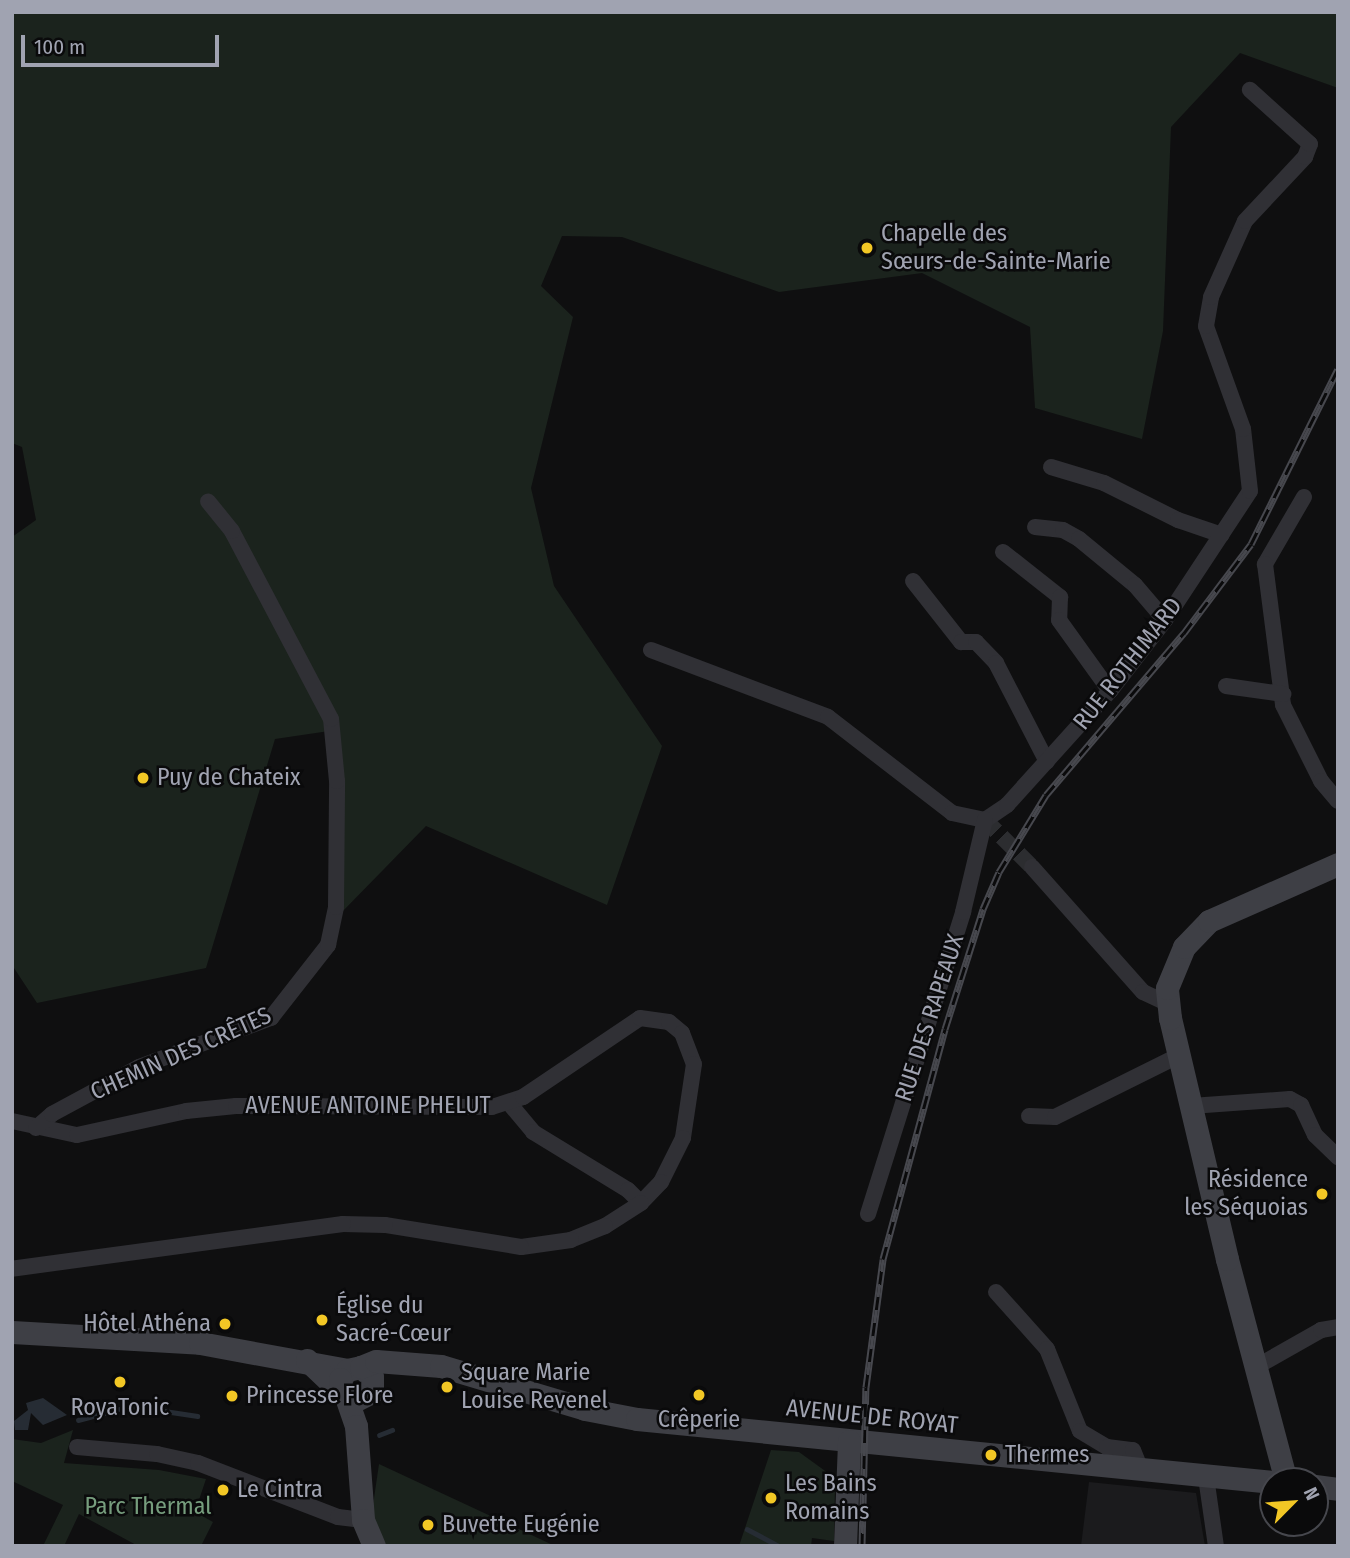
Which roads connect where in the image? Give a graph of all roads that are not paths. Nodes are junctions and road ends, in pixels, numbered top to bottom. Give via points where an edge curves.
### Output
1 (1250, 90) dead end
2 (1051, 467) dead end
3 (1304, 497) dead end
4 (208, 501) dead end
5 (1035, 527) dead end
6 (1222, 535) junction
7 (1003, 552) dead end
8 (913, 581) dead end
9 (1165, 620) junction
10 (651, 650) dead end
11 (1226, 686) dead end
12 (1110, 691) junction
13 (1283, 694) junction
14 (1047, 762) junction
15 (1338, 801) edge
16 (985, 820) junction
17 (1338, 864) edge
18 (1032, 867) tunnel mouth
19 (1167, 1003) junction
20 (1180, 1055) junction
21 (509, 1103) junction
22 (1191, 1106) junction
23 (1029, 1116) dead end
24 (12, 1121) edge
25 (36, 1128) junction
26 (1338, 1157) edge
27 (640, 1203) junction
28 (868, 1214) dead end
29 (12, 1269) edge
30 (996, 1292) dead end
31 (1338, 1327) edge
32 (12, 1332) edge
33 (1256, 1367) junction
34 (356, 1385) junction
35 (1271, 1433) junction
36 (842, 1440) junction
37 (77, 1447) dead end
38 (1268, 1467) edge
39 (1282, 1467) edge
40 (1141, 1470) junction
41 (1206, 1476) junction
42 (1259, 1481) edge
43 (363, 1520) junction
44 (374, 1546) edge
45 (845, 1546) edge
46 (1216, 1546) edge

1 - 6 street, RUE ROTHIMARD via 1310,144 1306,157 1245,221 1212,298 1206,326 1243,429 1250,491
2 - 6 street via 1104,483 1178,520
3 - 13 street via 1265,565
4 - 25 street, CHEMIN DES CRÊTES via 232,531 331,719 337,781 336,895 328,944 271,1018 139,1067 52,1114
5 - 9 street via 1062,530 1088,546 1135,585
6 - 9 street, RUE ROTHIMARD
7 - 12 street via 1060,597 1059,620
8 - 14 street via 961,642 976,642 996,663
9 - 12 street, RUE ROTHIMARD
10 - 16 street via 828,718 951,813
11 - 13 street
12 - 14 street, RUE ROTHIMARD
13 - 15 street via 1303,746
14 - 16 street, RUE ROTHIMARD via 1007,805
16 - 28 street, RUE DES RAPEAUX via 963,912
17 - 19 main road via 1203,926 1174,965
18 - 19 street via 1143,992
19 - 20 main road
20 - 22 main road
20 - 23 street via 1055,1117
21 - 25 street, AVENUE ANTOINE PHELUT via 492,1107 236,1106 186,1111 77,1135
21 - 27 street via 533,1132 628,1189
21 - 27 street, AVENUE ANTOINE PHELUT via 626,1024 653,1018 669,1022 682,1033 694,1064 683,1138 673,1164
22 - 26 street via 1290,1099 1301,1105 1315,1135
22 - 33 main road
24 - 25 street, AVENUE ANTOINE PHELUT
27 - 29 street, AVENUE ANTOINE PHELUT via 605,1226 545,1246 521,1247 385,1225 343,1224
30 - 40 street via 1047,1349 1080,1431 1107,1447 1133,1450
31 - 33 street via 1321,1330
32 - 34 main road via 200,1343 307,1360
33 - 35 main road
34 - 36 main road, AVENUE DE ROYAT via 376,1361 408,1361 622,1416
34 - 43 main road
35 - 38 main road
35 - 39 main road
36 - 40 main road, AVENUE DE ROYAT
36 - 45 main road via 847,1479
37 - 43 street via 157,1454 198,1463 338,1517
40 - 41 main road, AVENUE DE ROYAT
41 - 42 main road, AVENUE DE ROYAT
41 - 46 street
43 - 44 main road

